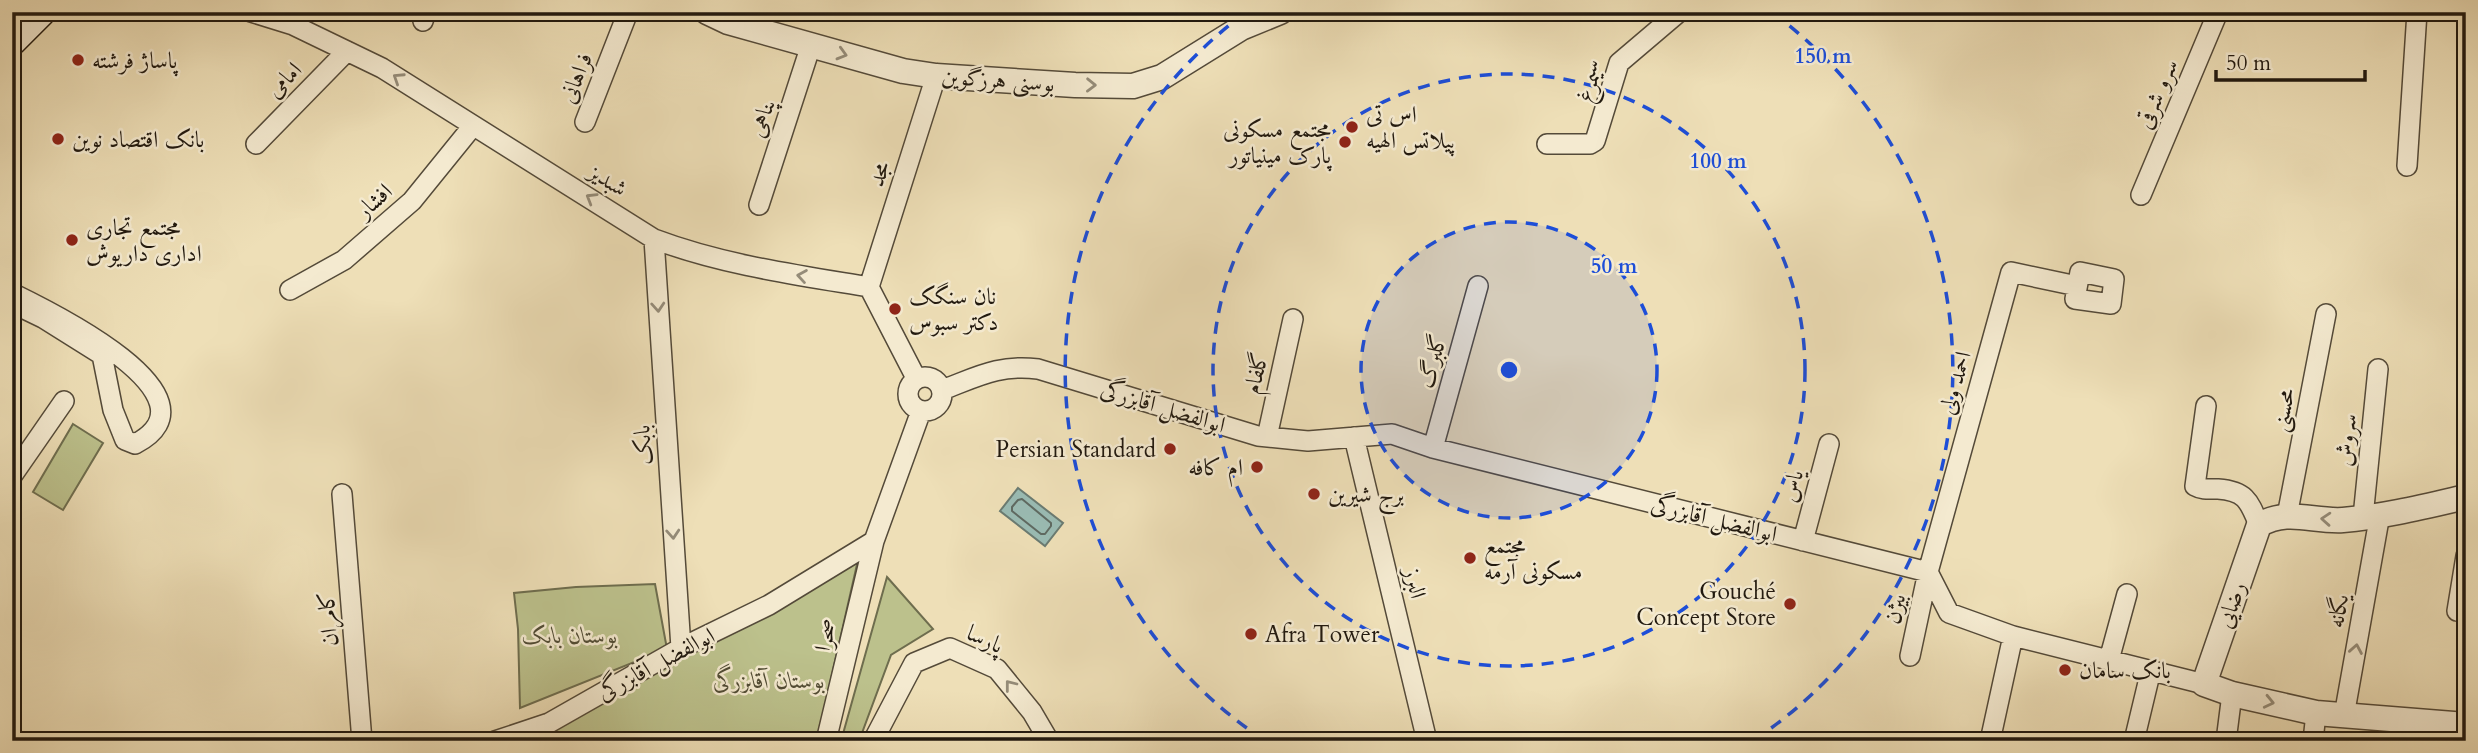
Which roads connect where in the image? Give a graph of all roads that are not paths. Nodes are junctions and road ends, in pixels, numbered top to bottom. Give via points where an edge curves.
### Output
1 (41, 12) edge
2 (251, 12) edge
3 (628, 12) edge
4 (1280, 12) edge
5 (1679, 12) edge
6 (2218, 12) edge
7 (2417, 12) edge
8 (715, 14) edge
9 (12, 41) edge
10 (811, 45) junction
11 (347, 51) junction
12 (936, 76) junction
13 (584, 122) dead end
14 (472, 127) junction
15 (256, 144) dead end
16 (1547, 144) dead end
17 (2407, 166) dead end
18 (2141, 195) dead end
19 (759, 205) dead end
20 (654, 239) junction
21 (1478, 286) dead end
22 (2077, 286) dead end
23 (869, 287) junction
24 (290, 290) dead end
25 (12, 293) edge
26 (12, 303) edge
27 (2326, 314) dead end
28 (1293, 319) dead end
29 (2378, 369) dead end
30 (916, 379) junction
31 (942, 390) junction
32 (64, 401) dead end
33 (2206, 406) dead end
34 (921, 411) junction
35 (1266, 437) junction
36 (1354, 437) junction
37 (1829, 444) dead end
38 (1433, 448) junction
39 (12, 476) edge
40 (342, 494) dead end
41 (2466, 497) edge
42 (2371, 515) junction
43 (2287, 516) junction
44 (2259, 525) junction
45 (874, 541) junction
46 (1802, 541) junction
47 (2466, 556) edge
48 (1928, 572) junction
49 (2127, 594) dead end
50 (2457, 611) dead end
51 (2013, 636) junction
52 (681, 648) junction
53 (1910, 656) dead end
54 (2109, 660) junction
55 (2151, 670) junction
56 (2204, 684) junction
57 (2232, 694) junction
58 (2316, 713) junction
59 (2344, 716) junction
60 (2466, 725) edge
61 (362, 741) edge
62 (495, 741) edge
63 (826, 741) edge
64 (873, 741) edge
65 (1049, 741) edge
66 (1427, 741) edge
67 (1990, 741) edge
68 (2134, 741) edge
69 (2226, 741) edge
70 (2314, 741) edge

1 - 9 main road
2 - 11 street, شبدیز via 293,25
3 - 13 street, فراهانی
12 -> 4 street, بوسنی هرزگوین via 1133,86 1162,78 1241,27
5 - 16 street, سیمرغ via 1619,63 1595,141
6 - 18 street, سرو شرقی
7 - 17 street
8 - 10 street, بوسنی هرزگوین
10 -> 12 street, بوسنی هرزگوین
10 - 19 street, پناهی
14 -> 11 street, شبدیز via 382,68
11 - 15 street, امامی
12 - 23 street, مجد
20 -> 14 street, شبدیز
14 - 24 street, افشار via 412,201 344,260
23 -> 20 street, شبدیز via 691,253
20 -> 52 street, بابک
21 - 38 street, گلبرگ
22 - 48 street, احمد ولی via 2011,272
23 - 30 street
25 - 26 street via 102,343 137,371 159,398 159,421 149,437 135,444 125,440 113,410 102,355
27 - 43 street, محسنی
28 - 35 street, گلفام
29 - 42 street, سروش
30 - 31 street via 935,379
30 - 34 street via 908,397
31 - 34 street via 935,409
31 - 35 street, ابوالفضل آقابزرگی via 1002,368 1038,369
32 - 39 street
33 - 44 street via 2195,486 2238,493 2250,504
34 - 45 street
35 - 36 street, ابوالفضل آقابزرگی via 1308,441
36 - 38 street, ابوالفضل آقابزرگی via 1392,434
36 - 66 street, البرز
37 - 46 street, یاس
38 - 46 street, ابوالفضل آقابزرگی
40 - 61 street, کامران
41 - 42 street
42 -> 43 street via 2342,520
59 -> 42 street, یگانه
43 - 44 street via 2272,517
44 - 56 street, رضایی
45 - 52 street, ابوالفضل آقابزرگی via 769,605
45 - 63 street, صحرا
46 - 48 street, ابوالفضل آقابزرگی
47 - 50 street
48 - 51 street via 1949,613
48 - 53 street, بیژن
49 - 54 street
51 - 54 street
51 - 67 street
52 - 62 street, ابوالفضل آقابزرگی via 549,723
54 - 55 street
55 - 56 street
55 - 68 street
56 - 57 street
57 -> 58 street
57 - 69 street
58 - 59 street
58 - 70 street
59 - 60 street
65 -> 64 street, پارسا via 998,669 950,648 914,663

